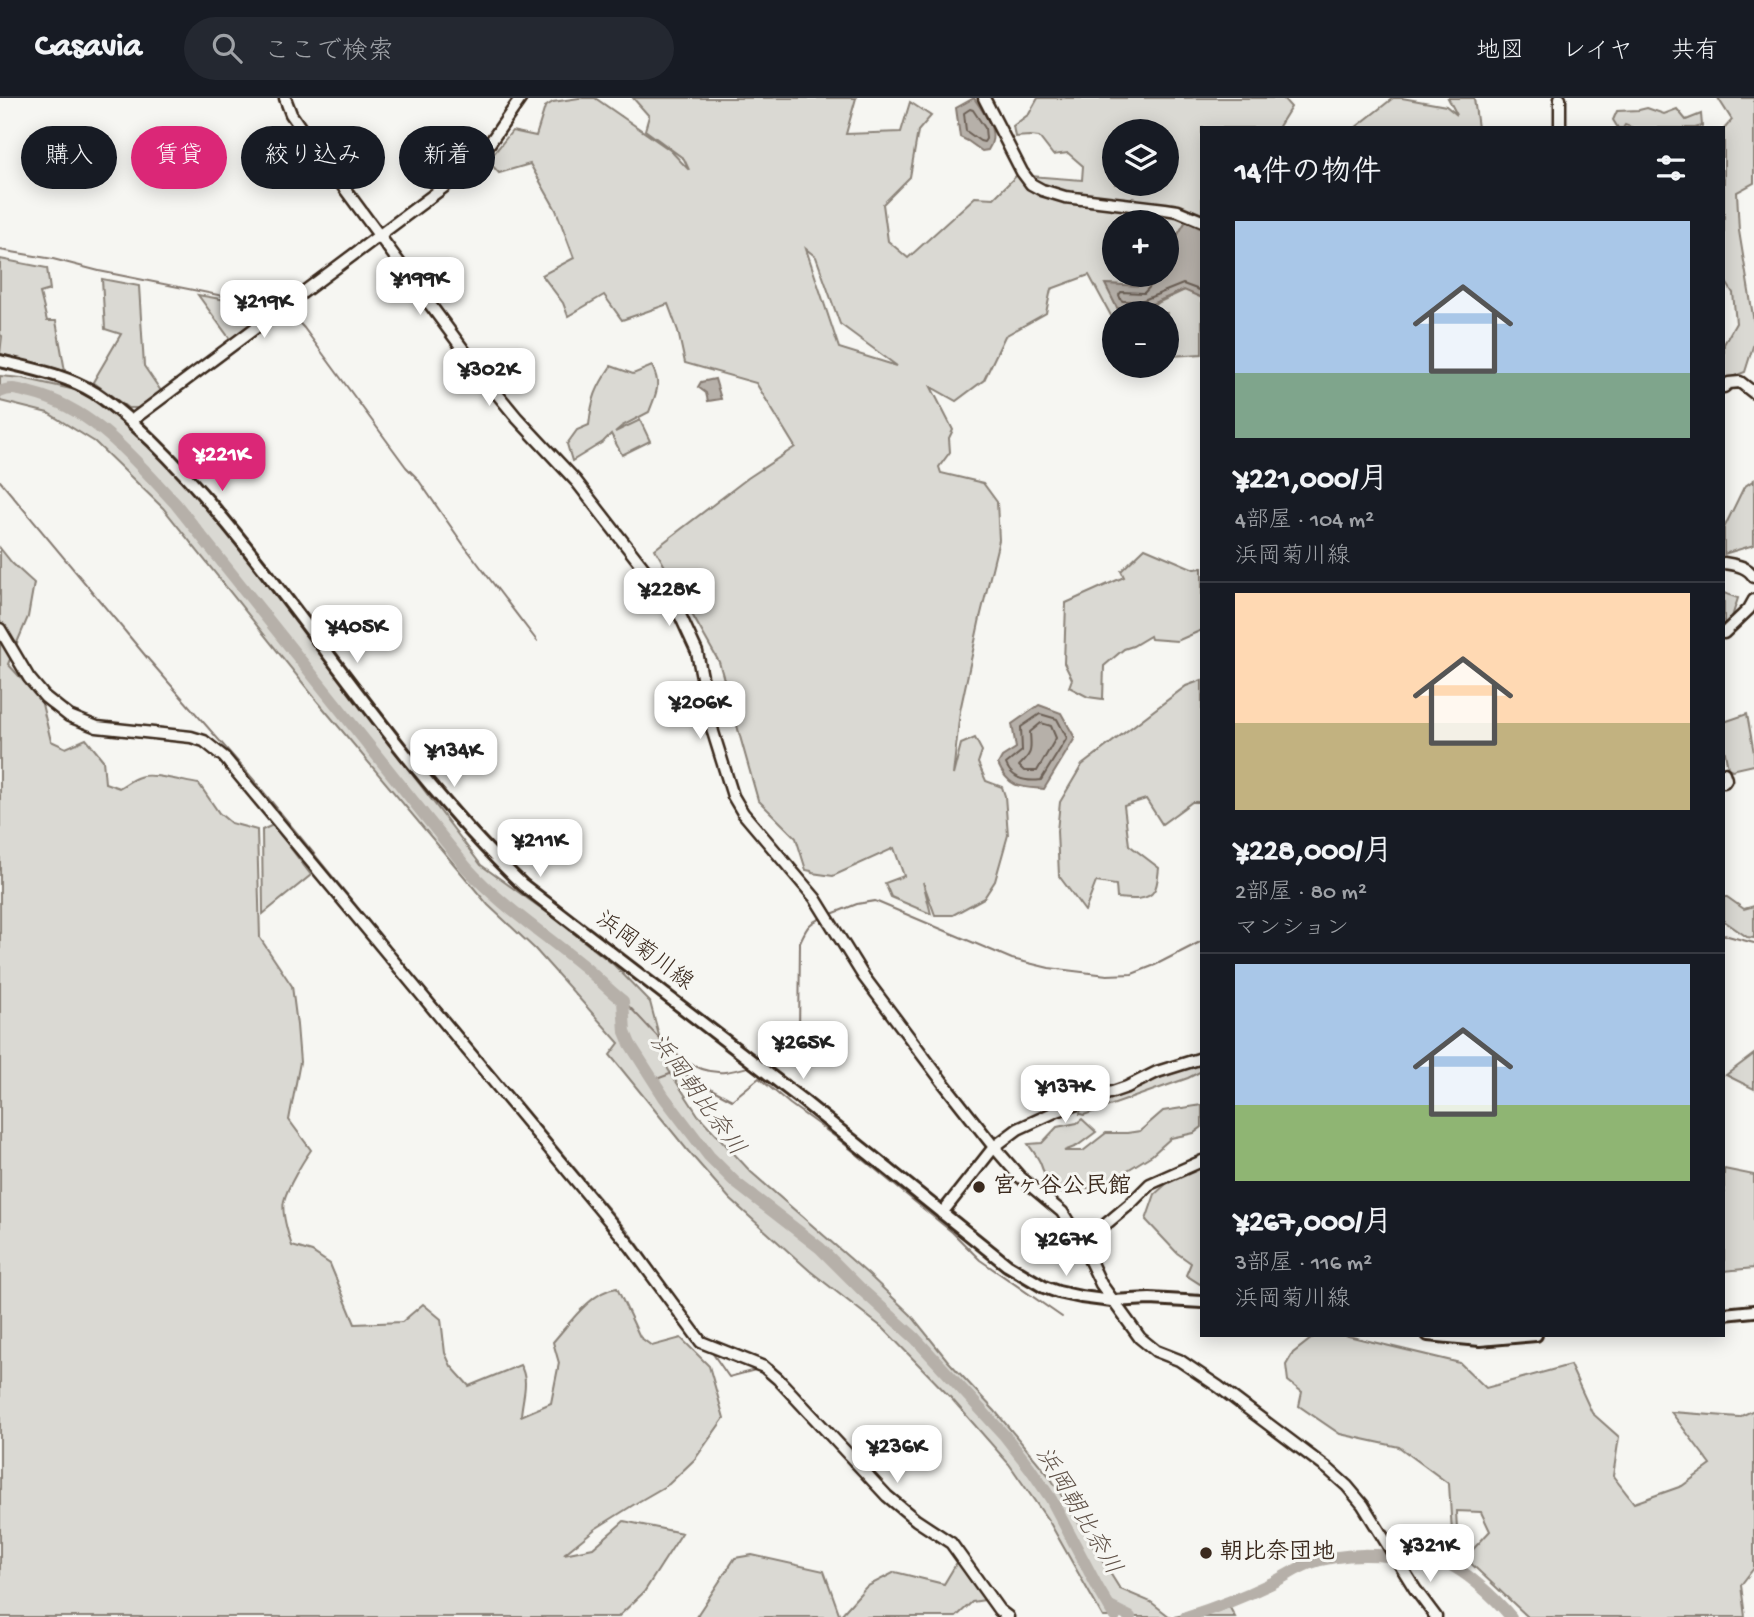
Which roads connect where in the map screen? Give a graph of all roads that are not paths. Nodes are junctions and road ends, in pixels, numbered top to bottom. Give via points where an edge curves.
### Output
1 (285, 98) edge
2 (521, 98) edge
3 (984, 98) edge
4 (1560, 98) edge
5 (1560, 126) edge
6 (1200, 220) edge
7 (379, 236) junction
8 (0, 361) edge
9 (1725, 386) edge
10 (1754, 393) edge
11 (131, 421) junction
12 (1725, 563) edge
13 (1754, 577) edge
14 (1754, 600) edge
15 (0, 629) edge
16 (1725, 633) edge
17 (1200, 1059) edge
18 (994, 1147) junction
19 (1200, 1162) edge
20 (942, 1213) junction
21 (1082, 1244) junction
22 (1112, 1301) junction
23 (1200, 1301) edge
24 (1754, 1311) edge
25 (1725, 1314) edge
26 (1449, 1337) edge
27 (1514, 1337) edge
28 (1008, 1617) edge
29 (1436, 1617) edge

1 - 7 street via 291,114
2 - 7 street via 476,163
3 - 6 street via 1031,184 1065,197 1178,211
4 - 5 street
7 - 11 street
7 - 18 street via 485,379 576,481 680,615 696,652 733,796 743,813 815,898 864,977
8 - 11 main road, 浜岡菊川線 via 80,384
9 - 10 street via 1740,382
11 - 20 main road, 浜岡菊川線 via 236,534 423,778 496,859 523,885
12 - 13 street via 1739,565
14 - 16 street
15 - 28 street via 29,678 69,716 97,727 191,737 224,757 631,1247 701,1342 758,1365 778,1379 887,1496 951,1544
17 - 18 street via 1034,1121
18 - 20 street
18 - 21 street via 1020,1177 1062,1212
19 - 21 street via 1150,1184
20 - 22 main road, 浜岡菊川線 via 1007,1265 1044,1287
21 - 22 street
22 - 23 main road, 浜岡菊川線
22 - 29 street via 1156,1351 1179,1360 1219,1387 1346,1486
24 - 25 main road
26 - 27 main road

